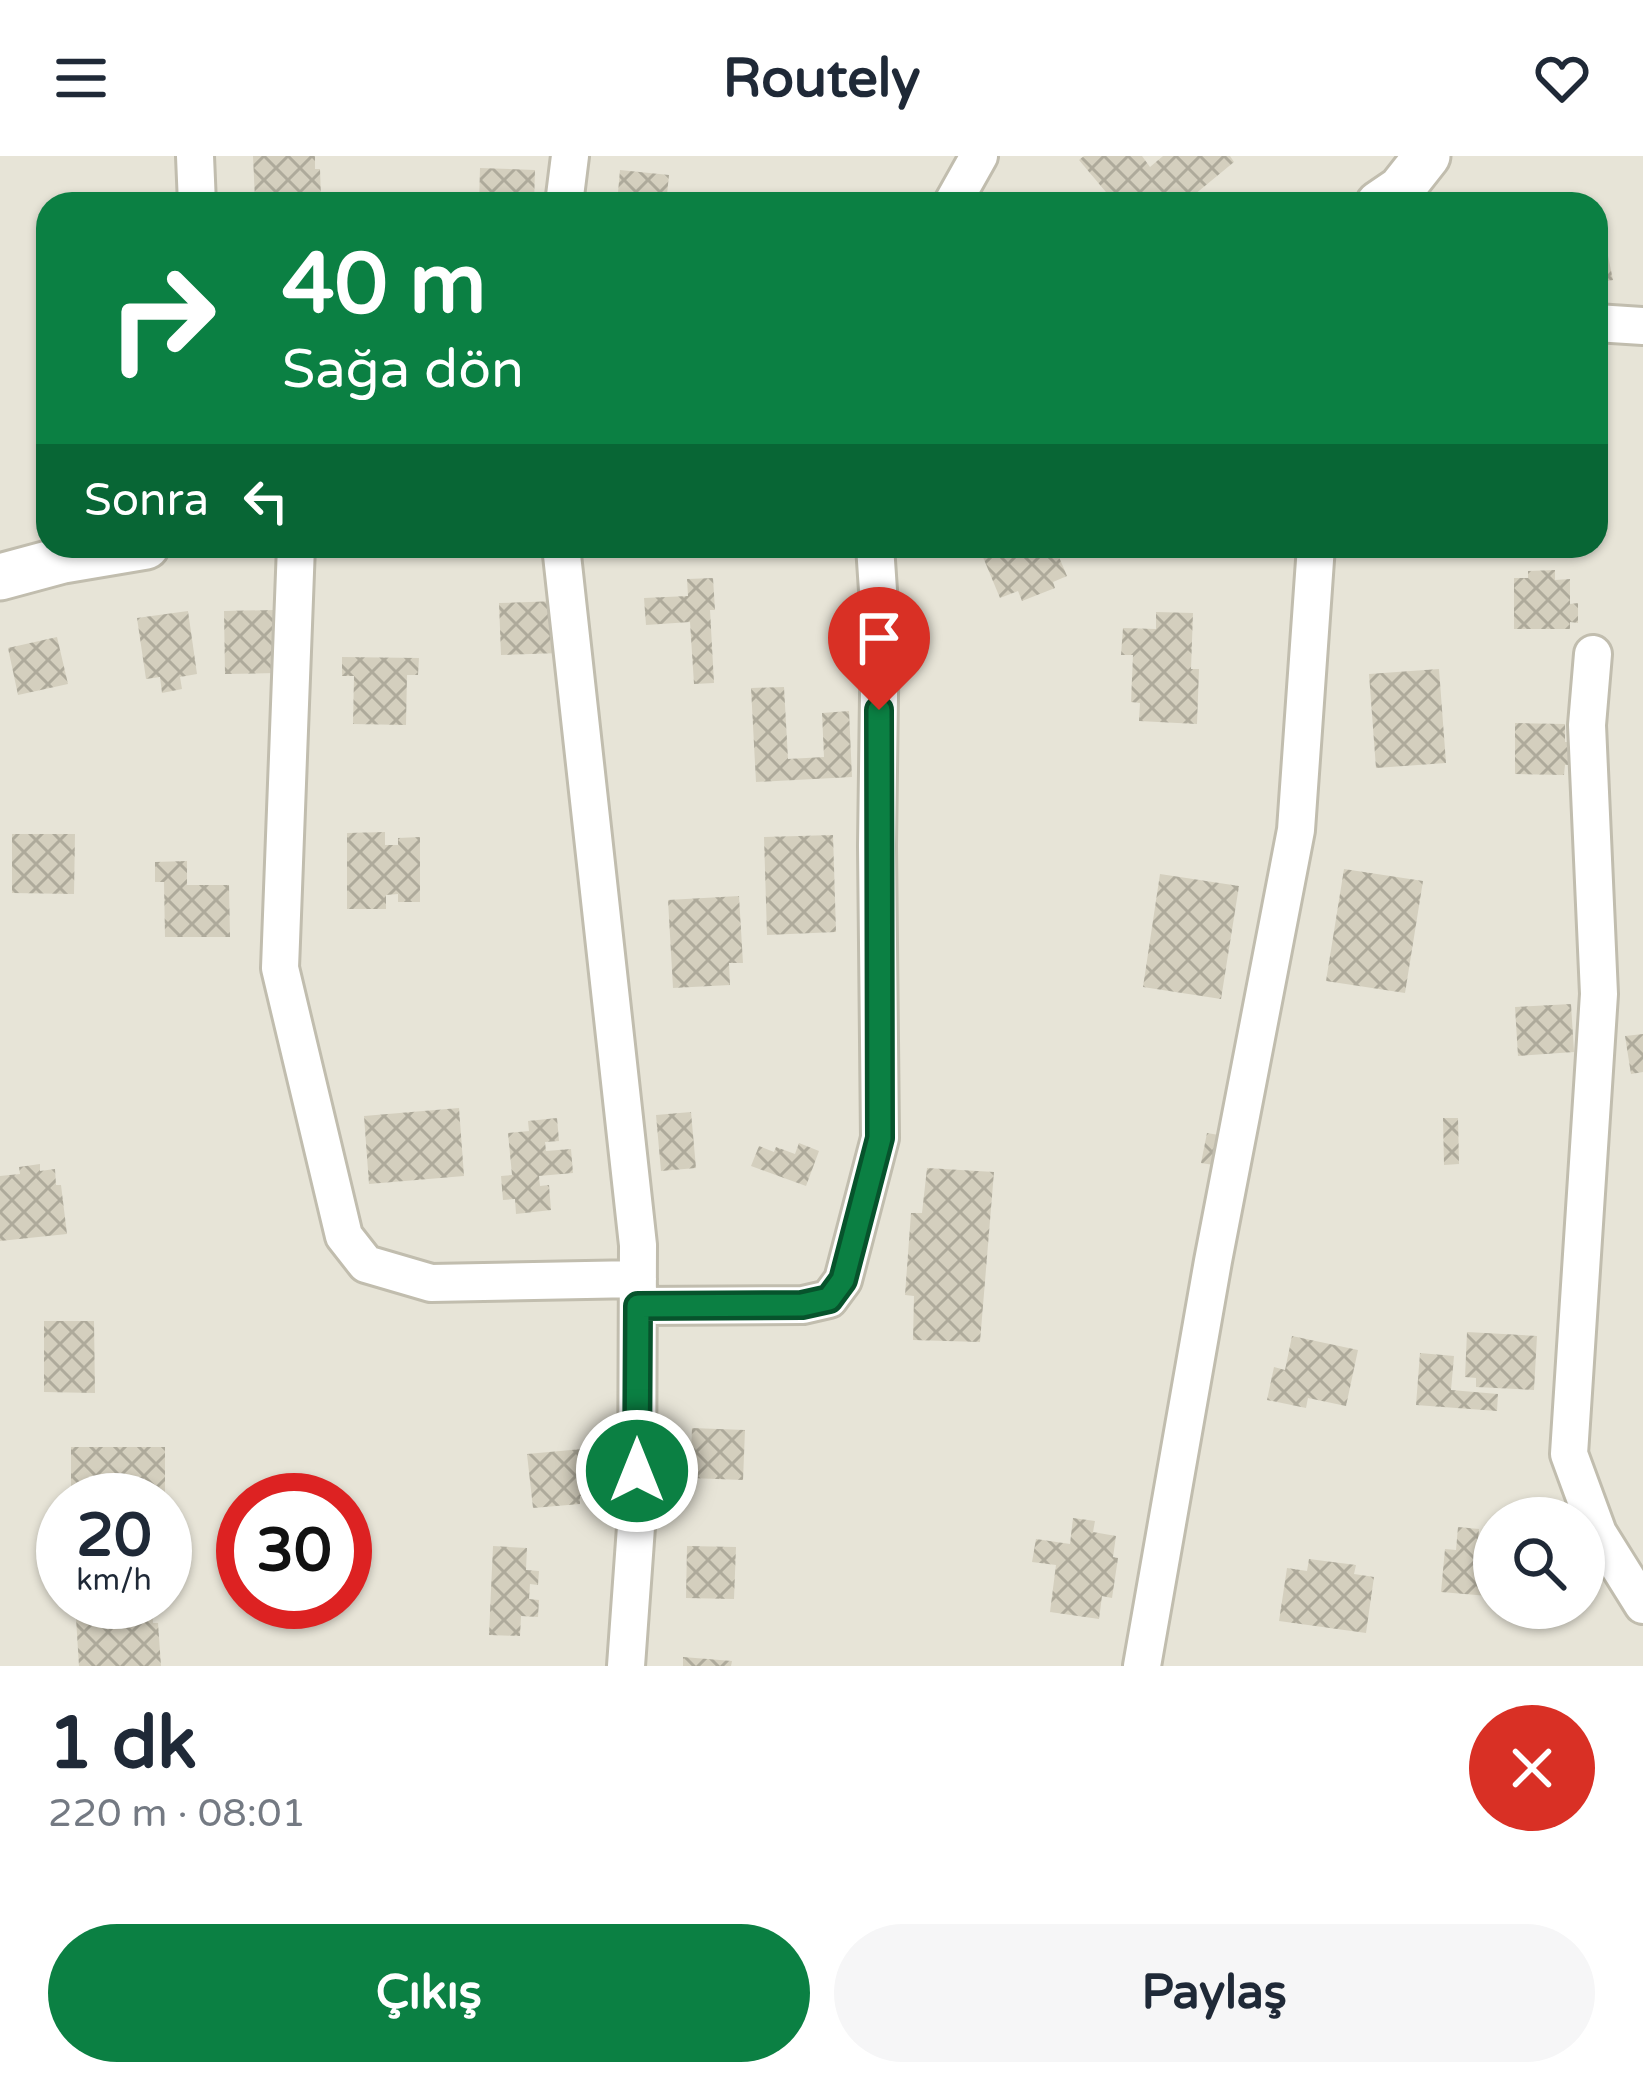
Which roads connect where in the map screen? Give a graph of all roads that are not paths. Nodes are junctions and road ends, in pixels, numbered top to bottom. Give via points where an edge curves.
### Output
1 (195, 156) edge
2 (570, 156) edge
3 (979, 156) edge
4 (196, 192) edge
5 (566, 192) edge
6 (959, 192) edge
7 (1608, 324) edge
8 (1643, 326) edge
9 (75, 558) edge
10 (296, 558) edge
11 (562, 558) edge
12 (876, 558) edge
13 (1315, 558) edge
14 (0, 578) edge
15 (1593, 654) dead end
16 (638, 1293) junction
17 (1643, 1605) edge
18 (626, 1666) edge
19 (1142, 1666) edge

1 - 4 street
2 - 5 street
3 - 6 street
7 - 8 street
9 - 14 street
10 - 16 street via 280,968 344,1236 366,1264 431,1283
11 - 16 street
12 - 16 street via 880,1138 843,1280 829,1299 802,1305
13 - 19 street via 1296,830
15 - 17 street via 1587,725 1599,994 1569,1454 1598,1533
16 - 18 street via 637,1513

